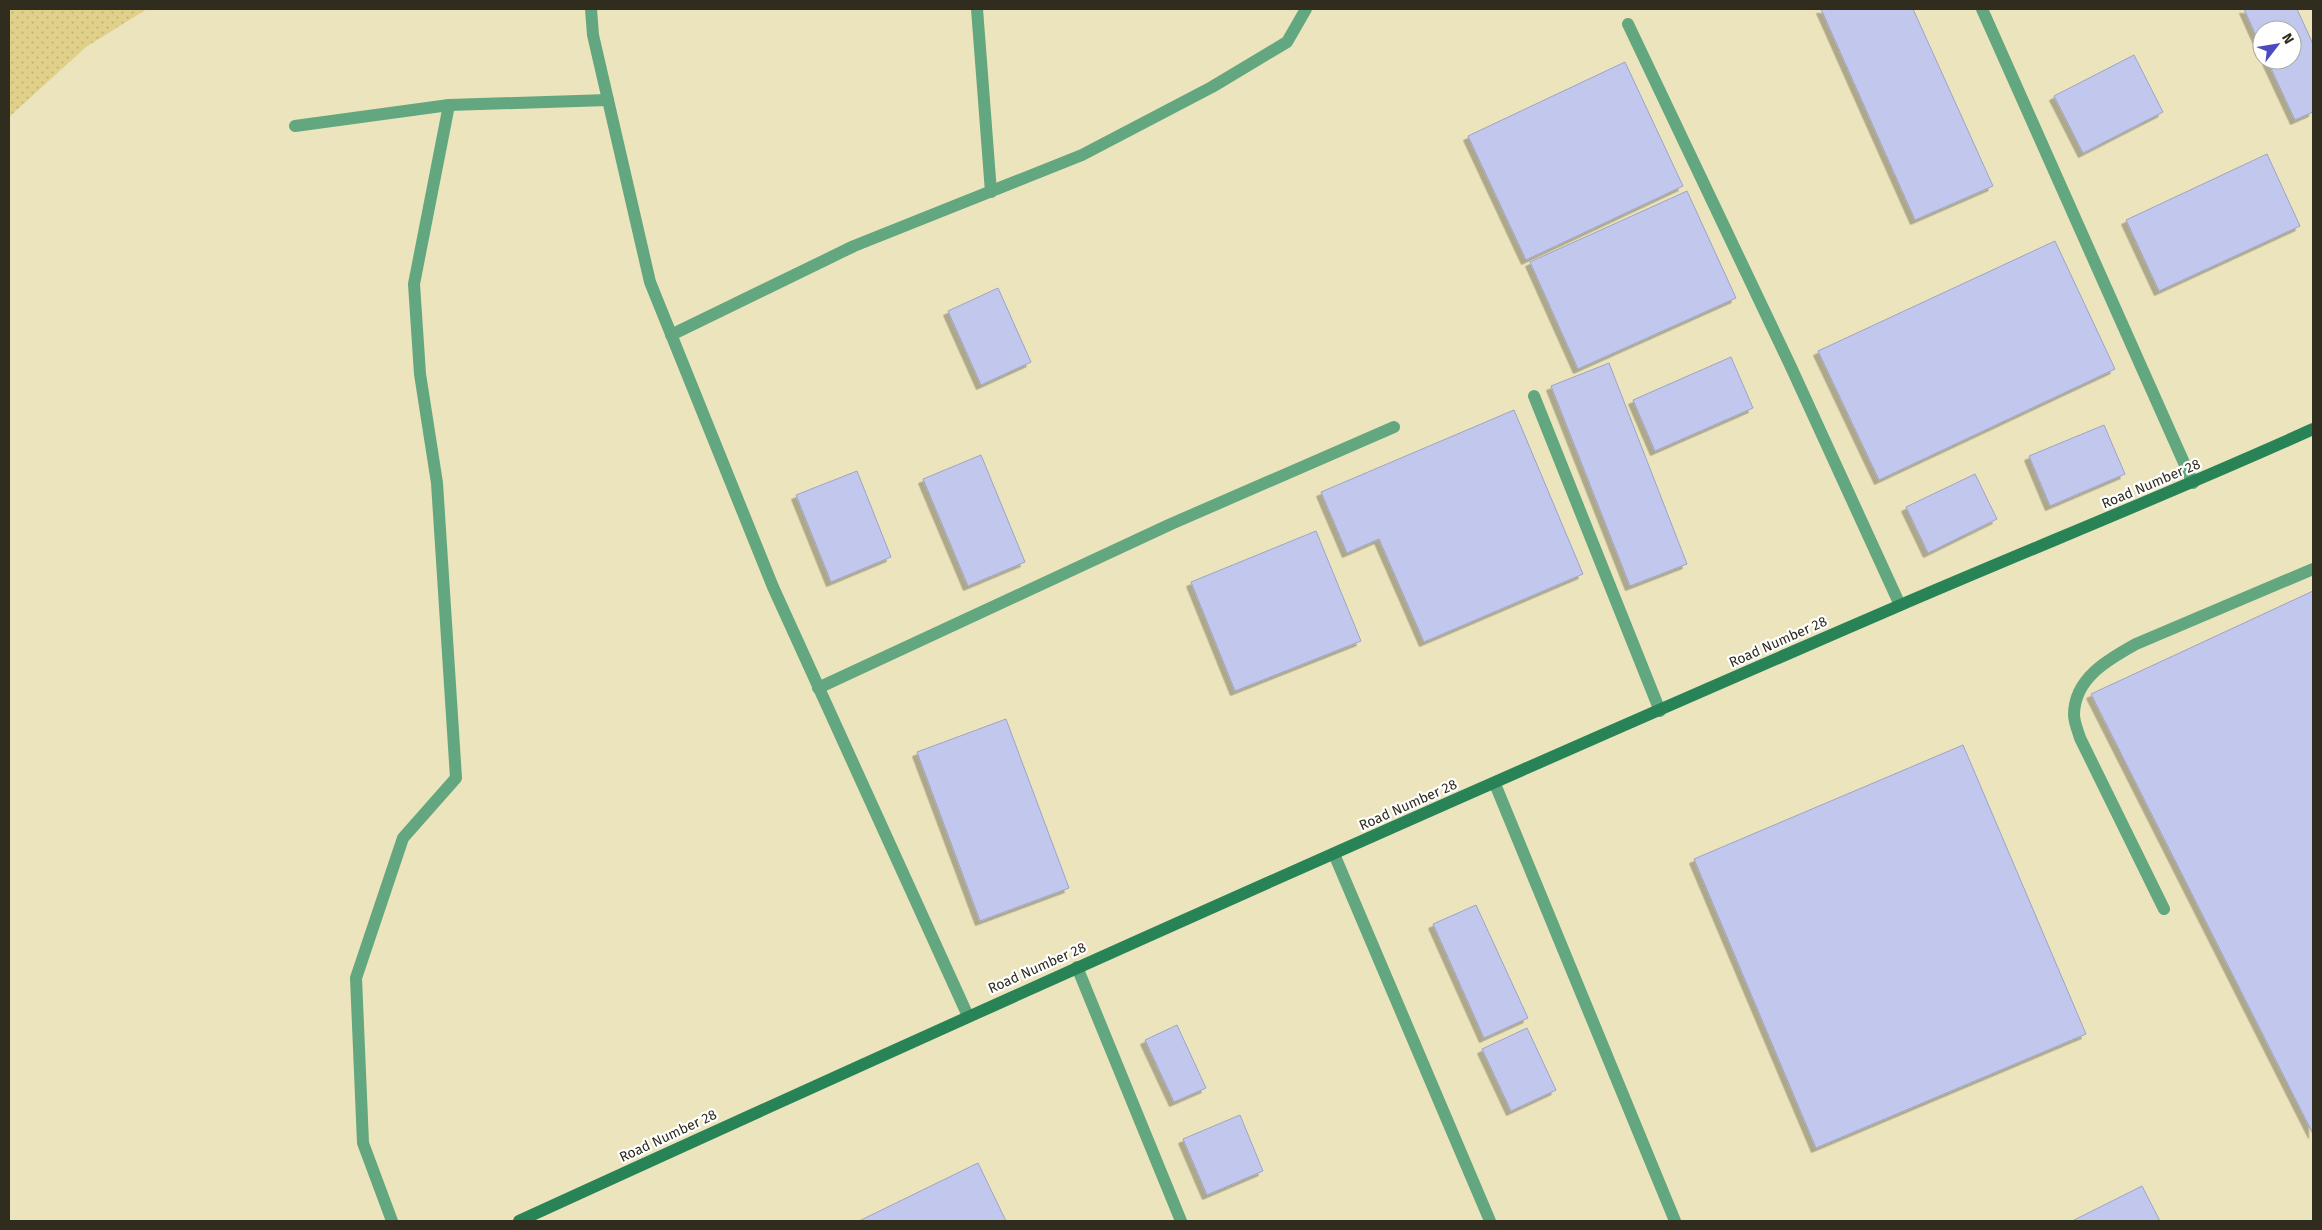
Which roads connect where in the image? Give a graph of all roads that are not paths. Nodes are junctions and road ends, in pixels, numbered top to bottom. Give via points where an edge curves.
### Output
1 (591, 9) edge
2 (977, 9) edge
3 (1306, 9) edge
4 (1982, 9) edge
5 (1628, 24) dead end
6 (608, 100) junction
7 (449, 105) junction
8 (295, 126) dead end
9 (991, 192) junction
10 (671, 335) junction
11 (1534, 396) dead end
12 (1394, 427) dead end
13 (2313, 428) edge
14 (2193, 483) junction
15 (2313, 569) edge
16 (1900, 605) junction
17 (818, 688) junction
18 (1660, 711) junction
19 (1495, 784) junction
20 (1334, 854) junction
21 (2164, 909) dead end
22 (1077, 967) junction
23 (968, 1016) junction
24 (392, 1221) edge
25 (520, 1221) edge
26 (1181, 1221) edge
27 (1490, 1221) edge
28 (1675, 1221) edge

1 - 6 street via 593,35
2 - 9 street
3 - 9 street via 1287,42 1212,87 1082,155
4 - 14 street
5 - 16 street
6 - 7 street
6 - 10 street via 650,282
7 - 8 street
7 - 24 street via 414,284 420,374 437,483 456,778 403,838 356,978 363,1143
9 - 10 street via 854,246
10 - 17 street via 773,587
11 - 18 street
12 - 17 street via 1162,528
13 - 14 street, Road Number 28
14 - 16 street, Road Number 28
15 - 21 street via 2109,658 2091,672 2077,699 2074,715 2080,738
16 - 18 street, Road Number 28
17 - 23 street
18 - 19 street, Road Number 28
19 - 20 street, Road Number 28
19 - 28 street
20 - 22 street, Road Number 28
20 - 27 street
22 - 23 street, Road Number 28
22 - 26 street
23 - 25 street, Road Number 28

